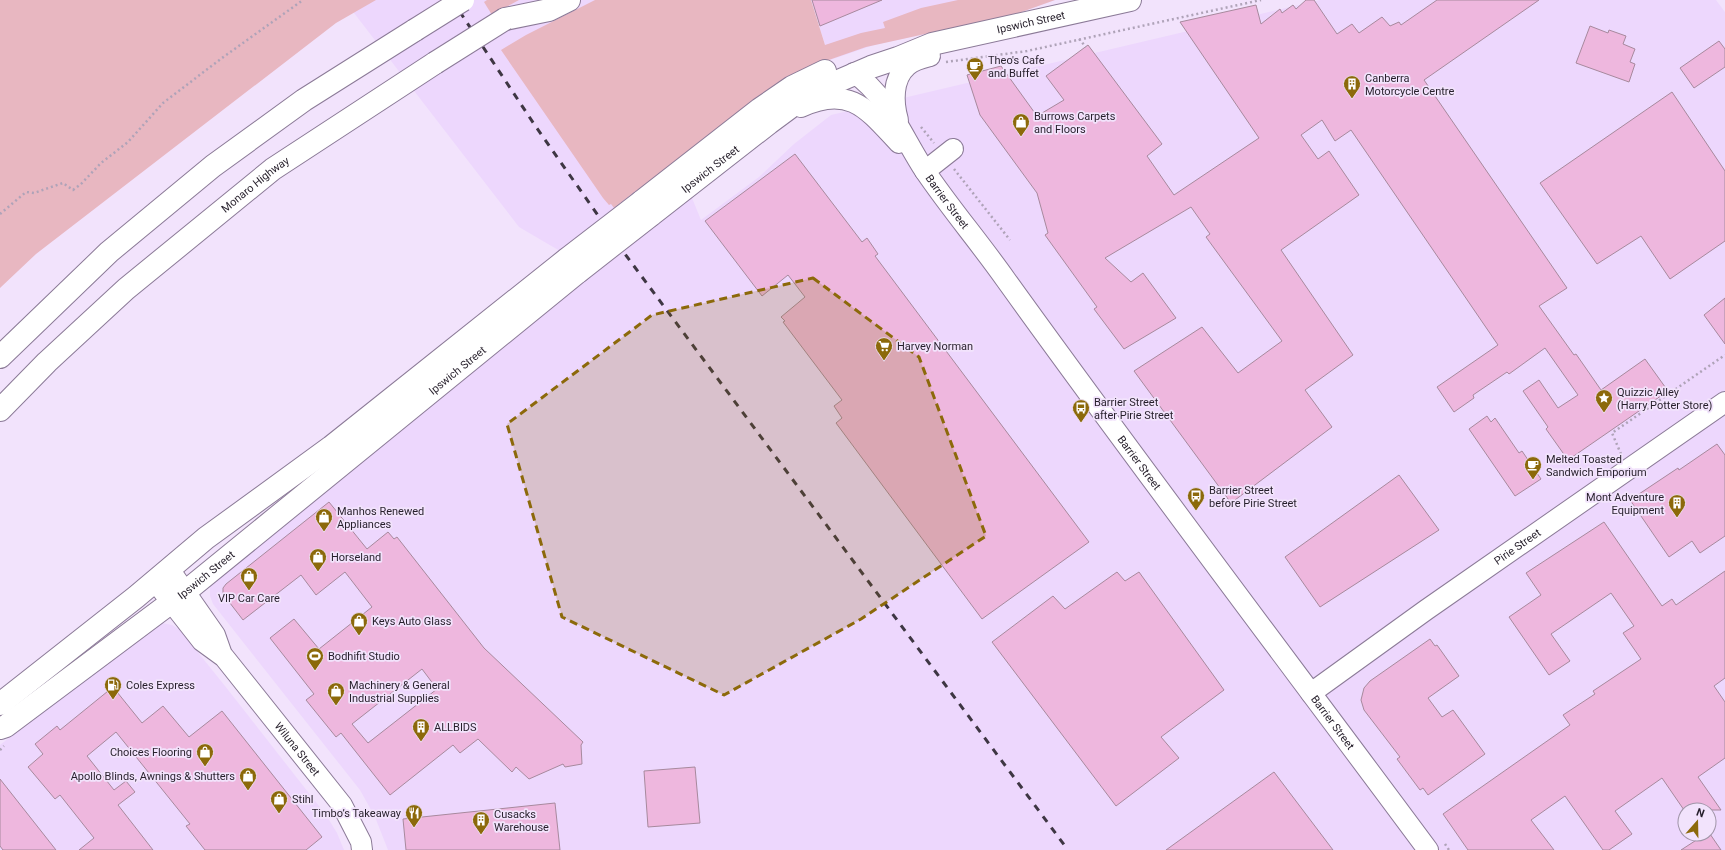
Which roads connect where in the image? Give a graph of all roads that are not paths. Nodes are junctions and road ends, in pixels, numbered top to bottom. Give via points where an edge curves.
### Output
1 (463, 0) edge
2 (542, 0) edge
3 (569, 0) edge
4 (1130, 0) edge
5 (505, 19) junction
6 (963, 36) junction
7 (932, 44) junction
8 (854, 73) junction
9 (817, 74) junction
10 (769, 123) junction
11 (909, 125) junction
12 (949, 153) road end
13 (925, 170) junction
14 (646, 208) junction
15 (0, 356) edge
16 (1725, 402) edge
17 (0, 410) edge
18 (350, 444) junction
19 (162, 575) junction
20 (178, 596) junction
21 (1311, 694) junction
22 (0, 704) edge
23 (0, 728) edge
24 (362, 850) edge
25 (1428, 850) edge

1 - 15 main road, bridge via 304,100 213,166 109,252
2 - 5 main road, Monaro Highway
3 - 5 main road via 549,10
4 - 6 main road, Ipswich Street
5 - 17 main road, Monaro Highway, bridge via 273,169 126,289 47,362
6 - 7 main road, Ipswich Street
6 - 11 street via 931,55 914,61 903,70 894,95 895,110
7 - 8 main road, Ipswich Street
7 - 9 main road, Ipswich Street via 876,53
8 - 9 main road via 842,70
8 - 10 main road, Ipswich Street via 811,94
8 - 11 street, Barrier Street
9 - 14 main road, Ipswich Street via 792,87 760,109
10 - 13 street via 812,102 830,98 850,101 867,110
10 - 14 main road, Ipswich Street
11 - 13 street, Barrier Street
12 - 13 street
13 - 21 street, Barrier Street via 1096,406
14 - 18 main road, Ipswich Street, bridge
16 - 21 street, Pirie Street via 1426,610
18 - 19 main road, Ipswich Street via 206,538
18 - 20 main road, Ipswich Street
19 - 20 street, Wiluna Street
19 - 22 main road, Ipswich Street
20 - 23 main road, Ipswich Street
20 - 24 street, Wiluna Street via 215,635 222,654 342,805 361,842
21 - 25 street, Barrier Street

